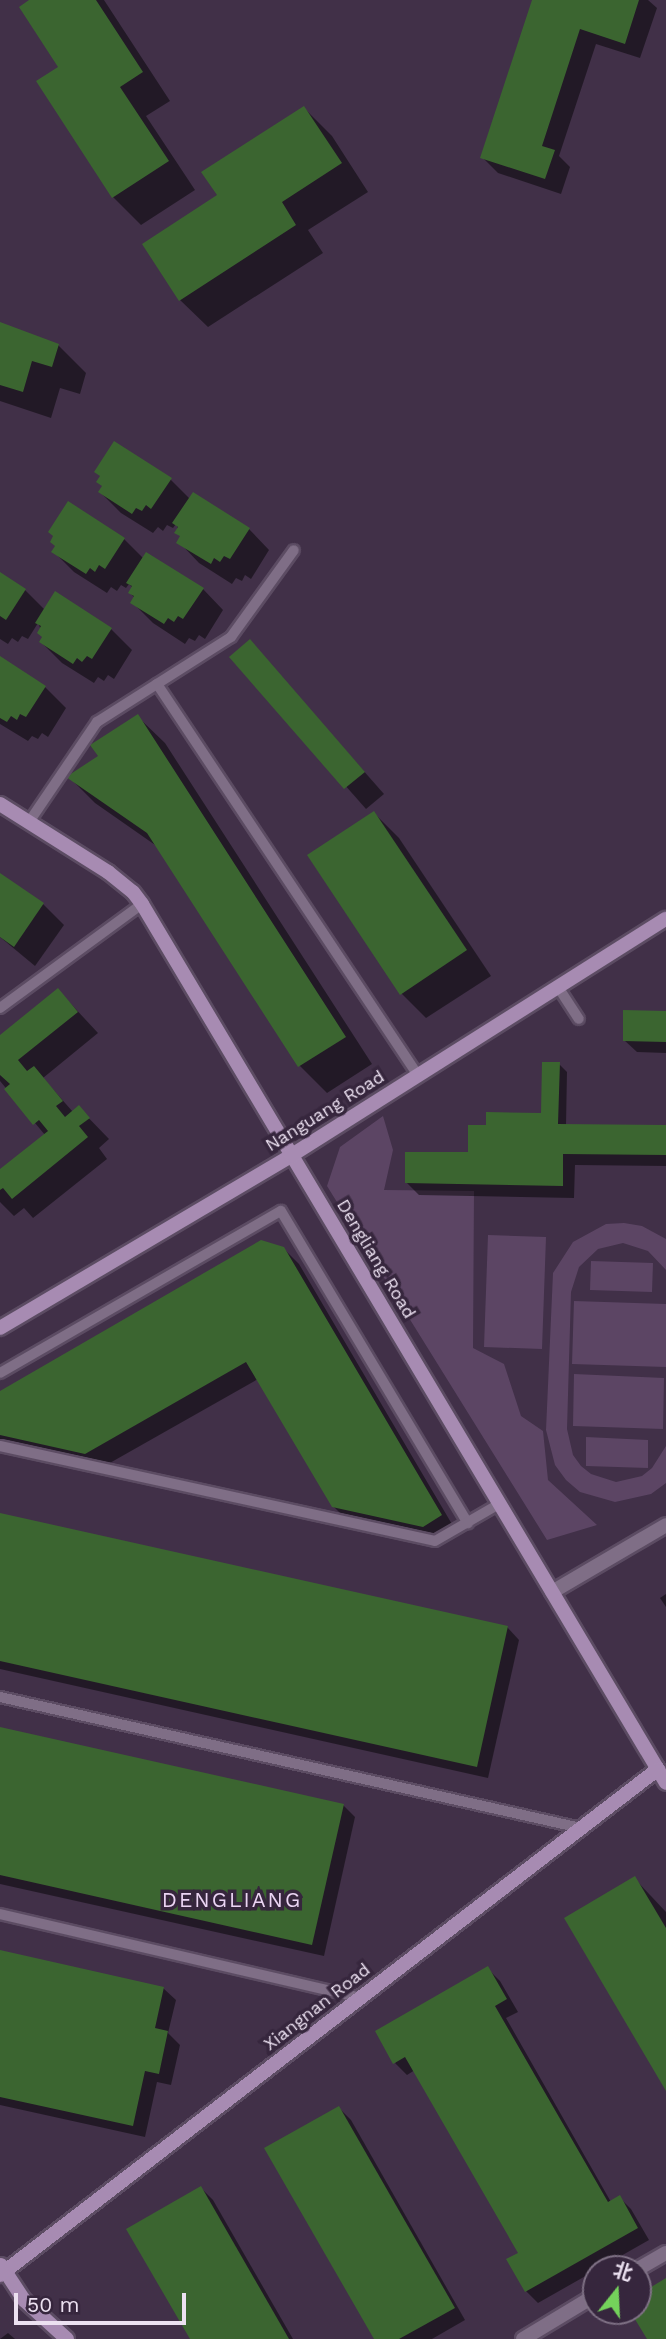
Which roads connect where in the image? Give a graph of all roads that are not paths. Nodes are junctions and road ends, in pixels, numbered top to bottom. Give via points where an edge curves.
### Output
1 (294, 550) dead end
2 (157, 684) junction
3 (0, 804) edge
4 (29, 822) junction
5 (142, 904) junction
6 (666, 919) edge
7 (558, 987) junction
8 (0, 1008) edge
9 (579, 1019) dead end
10 (418, 1076) junction
11 (292, 1155) junction
12 (0, 1328) edge
13 (0, 1373) edge
14 (0, 1446) edge
15 (499, 1504) junction
16 (468, 1523) junction
17 (666, 1525) edge
18 (551, 1592) junction
19 (0, 1697) edge
20 (658, 1769) junction
21 (666, 1783) edge
22 (581, 1828) junction
23 (0, 1914) edge
24 (361, 1998) junction
25 (2, 2271) edge
26 (582, 2303) edge
27 (67, 2339) edge
28 (523, 2339) edge

1 - 2 lane via 231,637
2 - 4 lane via 97,722
2 - 10 lane
3 - 4 main road, Dengliang Road
4 - 5 main road, Dengliang Road via 122,882
5 - 8 lane
5 - 11 main road, Dengliang Road
6 - 7 main road, Nanguang Road
7 - 9 lane
7 - 10 main road, Nanguang Road
10 - 11 main road, Nanguang Road
11 - 12 main road, Nanguang Road
11 - 15 main road, Dengliang Road
13 - 16 lane via 281,1211
14 - 16 lane via 435,1541
15 - 16 lane
15 - 18 main road, Dengliang Road
17 - 18 street
18 - 20 main road, Dengliang Road
19 - 22 lane
20 - 21 main road, Dengliang Road
20 - 22 main road, Xiangnan Road
22 - 24 main road, Xiangnan Road
23 - 24 lane
24 - 25 main road, Xiangnan Road
25 - 27 main road via 24,2300
26 - 28 street

